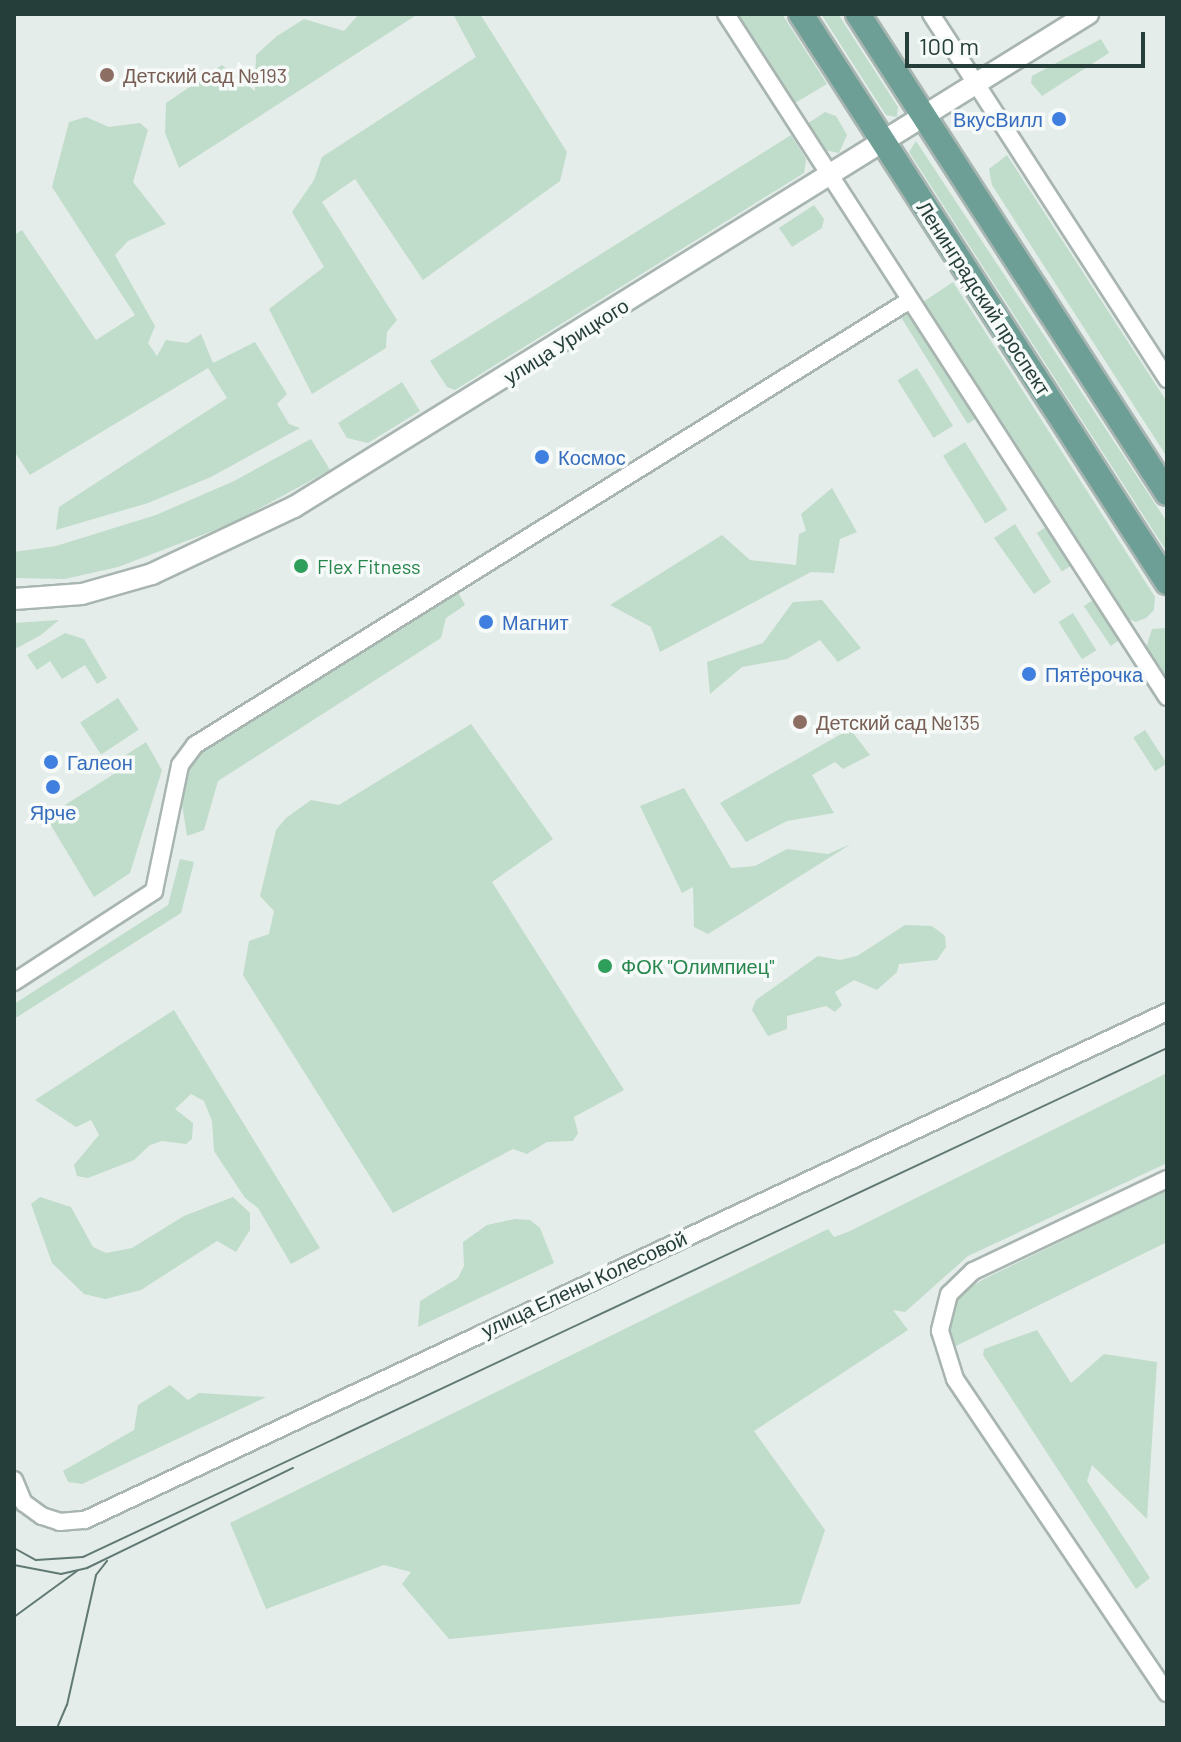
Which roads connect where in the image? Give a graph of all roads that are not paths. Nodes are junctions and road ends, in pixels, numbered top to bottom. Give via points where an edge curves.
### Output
1 (726, 14) edge
2 (801, 14) edge
3 (858, 14) edge
4 (931, 14) edge
5 (1088, 14) edge
6 (976, 83) junction
7 (923, 116) junction
8 (884, 142) junction
9 (830, 176) junction
10 (910, 300) junction
11 (1167, 379) edge
12 (1167, 493) edge
13 (1167, 582) edge
14 (14, 599) edge
15 (1167, 697) edge
16 (14, 982) edge
17 (1167, 1012) edge
18 (1167, 1179) edge
19 (14, 1480) edge
20 (1167, 1693) edge

1 - 9 street
2 - 8 main road, Ленинградский проспект
3 - 7 main road
4 - 6 street
5 - 6 street, улица Урицкого
6 - 7 street, улица Урицкого
6 - 11 street
7 - 8 street, улица Урицкого
7 - 12 main road
8 - 9 street, улица Урицкого
8 - 13 main road, Ленинградский проспект
9 - 10 street
9 - 14 street, улица Урицкого via 417,435 236,538 152,574 82,594
10 - 15 street
10 - 16 street via 195,745 180,765 154,891
17 - 19 street, улица Елены Колесовой via 85,1520 60,1522 42,1516 24,1503
18 - 20 street via 973,1271 949,1294 940,1331 955,1379

